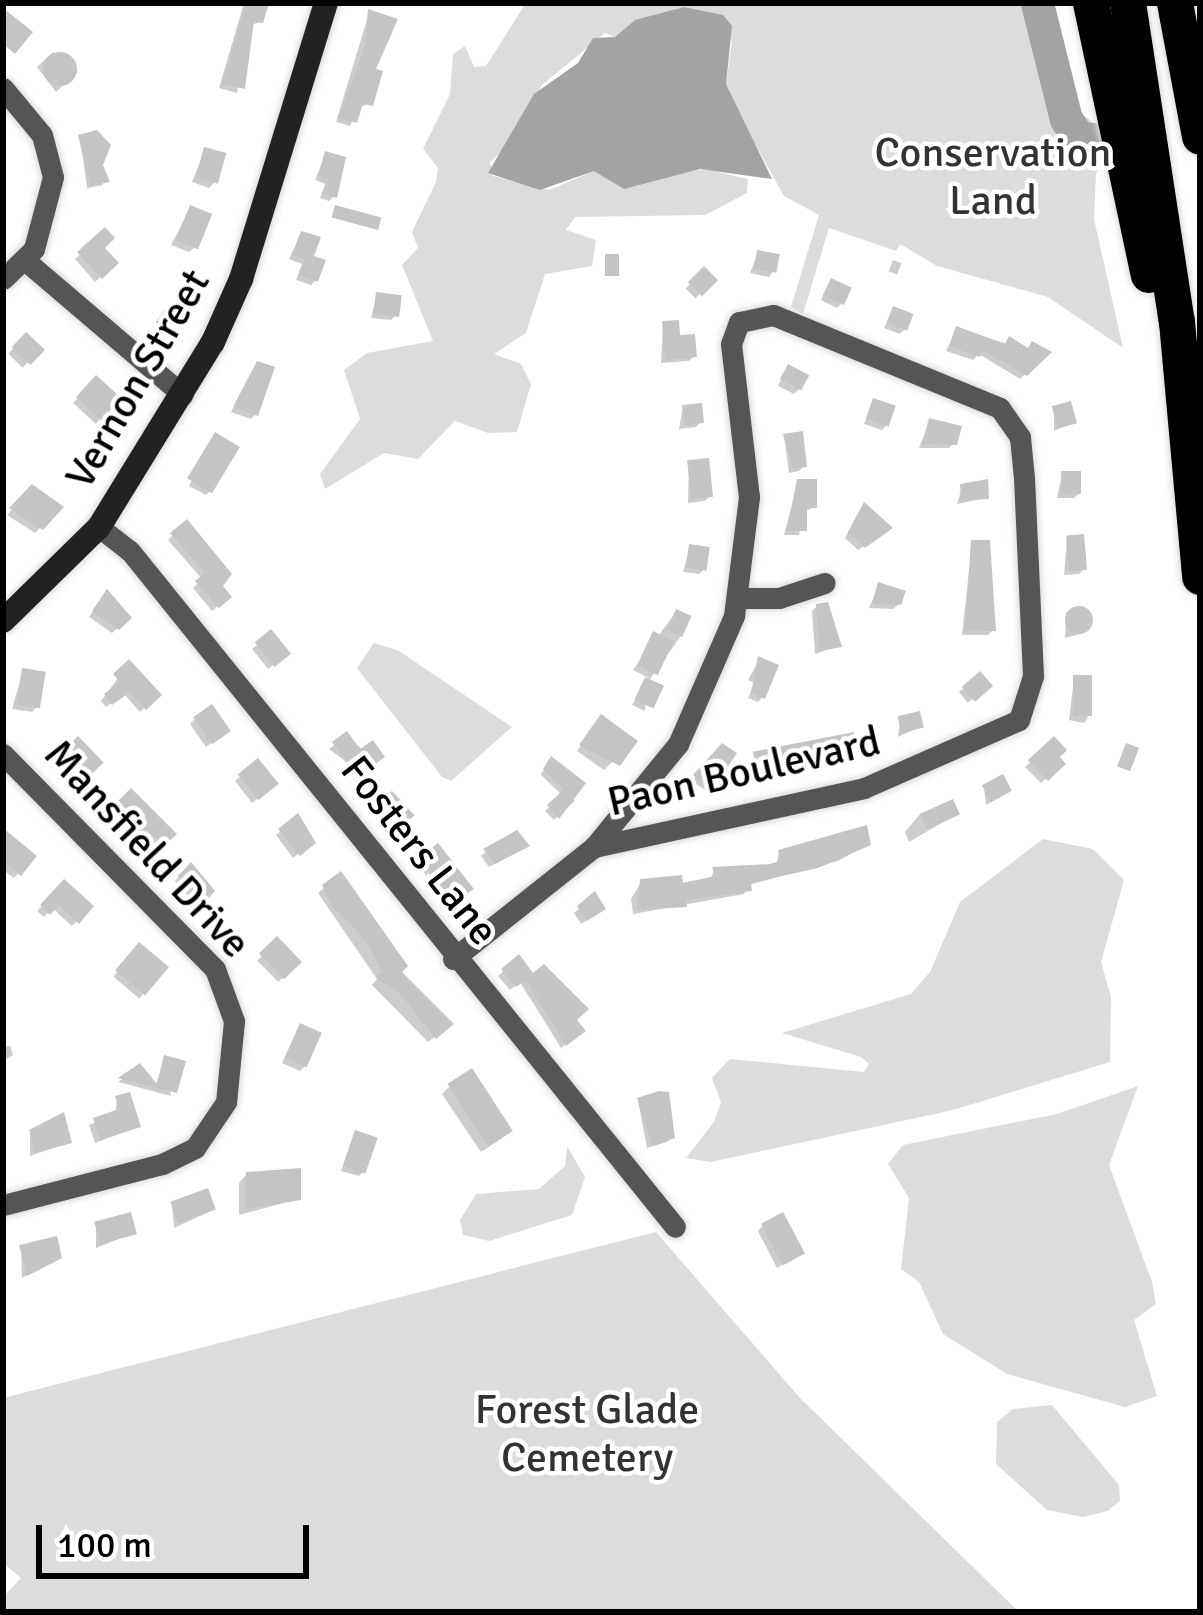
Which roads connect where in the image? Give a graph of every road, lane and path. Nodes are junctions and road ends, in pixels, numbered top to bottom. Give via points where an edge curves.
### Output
1 (326, 3) edge
2 (1090, 3) edge
3 (1128, 3) edge
4 (1178, 3) edge
5 (3, 88) edge
6 (1200, 137) edge
7 (26, 261) junction
8 (3, 279) edge
9 (183, 395) junction
10 (1196, 507) junction
11 (99, 527) junction
12 (1200, 577) edge
13 (825, 583) dead end
14 (739, 598) junction
15 (3, 621) edge
16 (3, 754) edge
17 (594, 847) junction
18 (452, 959) junction
19 (3, 1205) edge
20 (675, 1227) dead end

1 - 9 main road, Vernon Street via 241,279
2 - 10 highway
3 - 10 highway via 1161,199
4 - 6 highway
5 - 7 street via 42,134 52,177 47,218
7 - 8 street
7 - 9 street
9 - 11 main road, Vernon Street
10 - 12 highway
11 - 15 main road, Vernon Street
11 - 18 street, Fosters Lane via 130,551
13 - 14 street via 779,598
14 - 17 street, Paon Boulevard via 678,744
14 - 17 street, Paon Boulevard via 748,476 731,344 749,315 773,315 975,394 1014,424 1023,458 1033,676 1019,720 864,788
16 - 19 street, Mansfield Drive via 208,961 234,1021 226,1102 195,1148
17 - 18 street, Paon Boulevard
18 - 20 street, Fosters Lane

